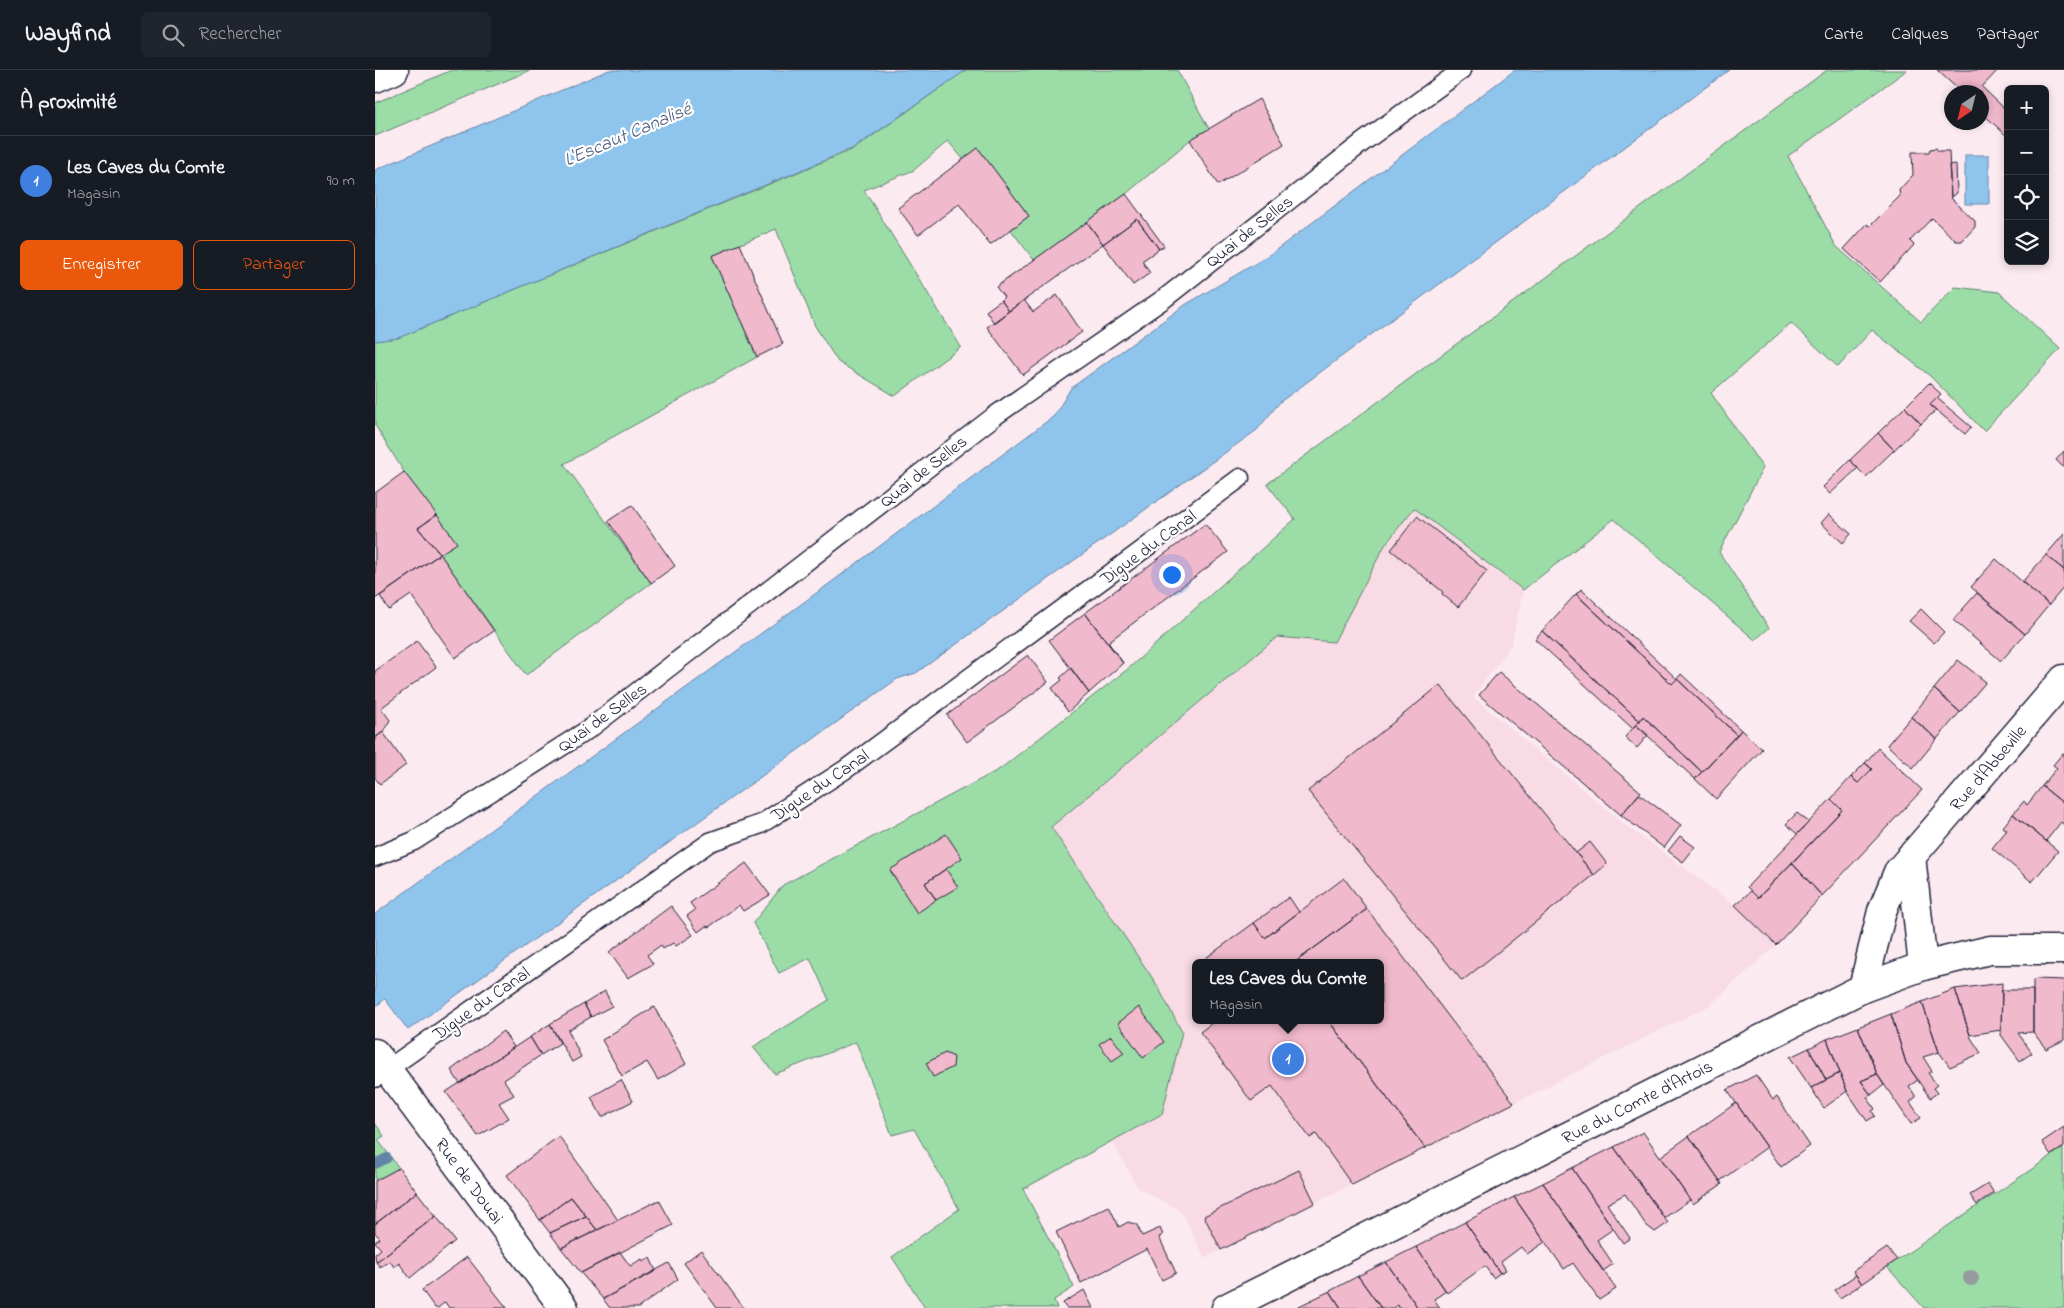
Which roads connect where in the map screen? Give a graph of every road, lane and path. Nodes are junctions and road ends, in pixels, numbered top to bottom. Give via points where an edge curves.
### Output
1 (394, 70) edge
2 (1462, 70) edge
3 (375, 78) edge
4 (1240, 478) dead end
5 (2064, 679) edge
6 (1911, 856) junction
7 (375, 857) edge
8 (2064, 950) edge
9 (1923, 966) junction
10 (1863, 988) junction
11 (379, 1067) edge
12 (564, 1308) edge
13 (1226, 1308) edge

1 - 3 main road
2 - 7 lane, Quai de Selles via 1363,142 1165,298 996,415 589,729 414,841
4 - 11 lane, Digue du Canal via 846,769 761,824 710,842
5 - 6 main road, Rue d'Abbeville
6 - 9 main road
6 - 10 main road, Rue d'Abbeville via 1898,872 1882,911
8 - 9 main road, Rue du Comte d'Artois via 1990,950
9 - 10 main road, Rue du Comte d'Artois
10 - 13 main road, Rue du Comte d'Artois
11 - 12 main road, Rue de Douai

